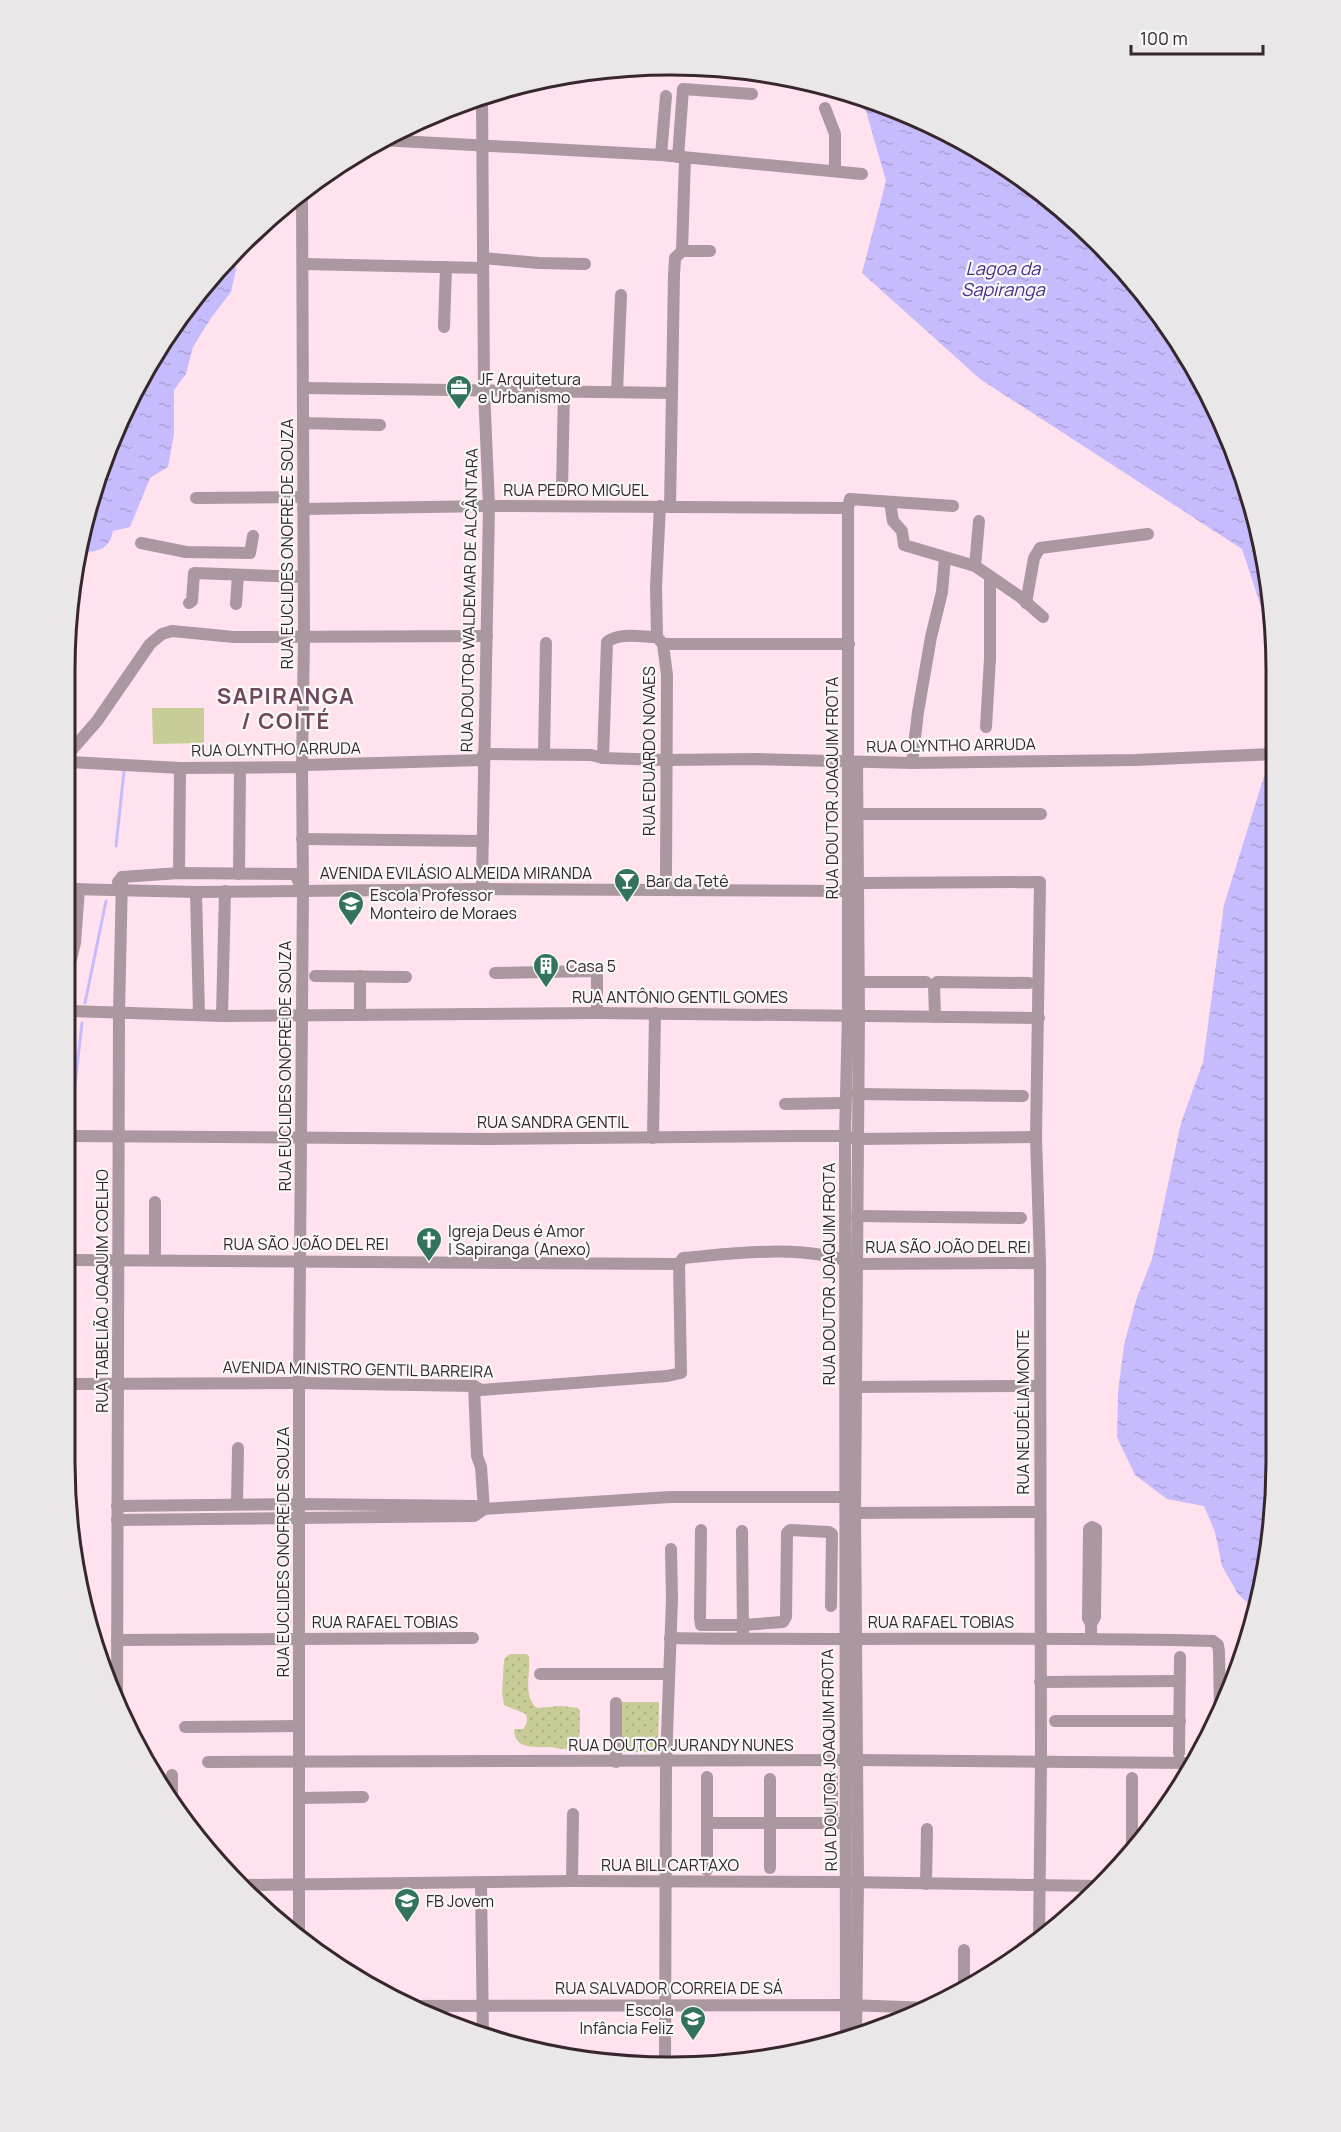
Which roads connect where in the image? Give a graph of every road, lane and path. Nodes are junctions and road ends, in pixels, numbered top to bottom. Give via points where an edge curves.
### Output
1 (752, 94) dead end
2 (666, 96) dead end
3 (482, 106) edge
4 (825, 108) dead end
5 (398, 141) edge
6 (483, 146) junction
7 (662, 155) junction
8 (681, 158) junction
9 (835, 171) junction
10 (862, 174) dead end
11 (302, 203) edge
12 (682, 251) junction
13 (710, 251) dead end
14 (483, 263) junction
15 (304, 264) junction
16 (585, 264) dead end
17 (446, 267) junction
18 (621, 295) dead end
19 (444, 327) dead end
20 (303, 388) junction
21 (484, 390) junction
22 (564, 392) junction
23 (617, 392) junction
24 (672, 393) junction
25 (303, 423) junction
26 (380, 425) dead end
27 (562, 488) dead end
28 (196, 498) dead end
29 (890, 502) junction
30 (303, 503) junction
31 (489, 506) junction
32 (953, 506) dead end
33 (665, 507) junction
34 (848, 508) junction
35 (979, 520) dead end
36 (1148, 534) dead end
37 (254, 536) dead end
38 (141, 543) dead end
39 (232, 553) junction
40 (945, 558) junction
41 (975, 566) junction
42 (235, 575) junction
43 (990, 576) junction
44 (303, 577) junction
45 (189, 603) dead end
46 (1026, 603) junction
47 (236, 604) dead end
48 (1043, 617) dead end
49 (487, 636) junction
50 (304, 637) junction
51 (660, 641) junction
52 (546, 643) dead end
53 (849, 644) junction
54 (986, 727) dead end
55 (75, 746) edge
56 (1266, 753) edge
57 (544, 754) junction
58 (483, 757) junction
59 (603, 758) junction
60 (665, 760) junction
61 (75, 762) edge
62 (852, 762) junction
63 (912, 763) junction
64 (302, 767) junction
65 (180, 768) junction
66 (240, 768) junction
67 (1041, 814) dead end
68 (852, 815) junction
69 (302, 839) junction
70 (483, 841) junction
71 (179, 873) junction
72 (239, 874) junction
73 (122, 877) junction
74 (1040, 882) joint
75 (75, 889) edge
76 (100, 889) junction
77 (485, 889) junction
78 (303, 890) junction
79 (669, 890) junction
80 (852, 890) junction
81 (121, 891) junction
82 (225, 891) junction
83 (196, 892) junction
84 (495, 973) dead end
85 (315, 976) dead end
86 (360, 976) junction
87 (405, 977) dead end
88 (858, 982) junction
89 (926, 982) dead end
90 (1029, 983) dead end
91 (75, 1011) edge
92 (119, 1013) junction
93 (597, 1013) junction
94 (655, 1013) junction
95 (360, 1014) junction
96 (199, 1015) junction
97 (302, 1015) junction
98 (853, 1015) junction
99 (222, 1016) junction
100 (934, 1017) junction
101 (1039, 1018) junction
102 (857, 1094) junction
103 (1023, 1096) dead end
104 (845, 1103) junction
105 (785, 1104) dead end
106 (75, 1136) edge
107 (119, 1136) junction
108 (301, 1136) junction
109 (1036, 1137) junction
110 (653, 1138) junction
111 (851, 1138) junction
112 (155, 1202) dead end
113 (857, 1216) junction
114 (1022, 1218) dead end
115 (75, 1260) edge
116 (118, 1260) junction
117 (154, 1260) junction
118 (300, 1260) junction
119 (851, 1262) junction
120 (1040, 1263) junction
121 (679, 1264) junction
122 (299, 1383) junction
123 (75, 1384) edge
124 (117, 1384) junction
125 (474, 1386) junction
126 (1039, 1386) junction
127 (850, 1387) junction
128 (238, 1448) dead end
129 (850, 1497) junction
130 (237, 1504) junction
131 (299, 1504) junction
132 (117, 1506) junction
133 (484, 1509) junction
134 (1040, 1512) junction
135 (850, 1513) junction
136 (299, 1518) junction
137 (117, 1520) junction
138 (701, 1530) dead end
139 (742, 1531) dead end
140 (671, 1549) dead end
141 (831, 1606) dead end
142 (1091, 1624) junction
143 (743, 1625) junction
144 (473, 1638) dead end
145 (670, 1638) junction
146 (1040, 1638) junction
147 (1091, 1638) junction
148 (299, 1639) junction
149 (743, 1639) junction
150 (850, 1639) junction
151 (117, 1640) junction
152 (1180, 1657) dead end
153 (540, 1674) dead end
154 (669, 1674) junction
155 (117, 1681) edge
156 (1180, 1681) junction
157 (1040, 1682) junction
158 (1220, 1692) edge
159 (616, 1703) dead end
160 (1055, 1721) dead end
161 (1180, 1721) junction
162 (299, 1726) junction
163 (185, 1727) dead end
164 (1179, 1753) dead end
165 (851, 1761) junction
166 (1041, 1761) junction
167 (208, 1762) dead end
168 (300, 1762) junction
169 (616, 1762) junction
170 (666, 1762) junction
171 (1184, 1763) edge
172 (172, 1775) dead end
173 (707, 1777) dead end
174 (832, 1777) dead end
175 (1132, 1778) dead end
176 (770, 1779) dead end
177 (172, 1787) edge
178 (363, 1797) dead end
179 (300, 1798) junction
180 (573, 1814) dead end
181 (832, 1822) junction
182 (707, 1823) junction
183 (770, 1823) junction
184 (852, 1823) junction
185 (927, 1829) dead end
186 (1132, 1837) edge
187 (770, 1868) dead end
188 (707, 1870) dead end
189 (572, 1881) junction
190 (667, 1882) junction
191 (852, 1882) junction
192 (300, 1884) junction
193 (481, 1884) junction
194 (926, 1884) junction
195 (251, 1885) edge
196 (1039, 1885) junction
197 (1089, 1886) edge
198 (299, 1927) edge
199 (1039, 1929) edge
200 (964, 1950) dead end
201 (964, 1979) edge
202 (665, 2004) junction
203 (851, 2005) junction
204 (430, 2006) edge
205 (483, 2006) junction
206 (909, 2007) edge
207 (483, 2026) edge
208 (854, 2027) edge
209 (847, 2030) edge
210 (665, 2057) edge

1 - 8 street, RUA EDUARDO NOVAES via 683,89
2 - 7 street
3 - 6 street, RUA DOUTOR WALDEMAR DE ALCÂNTARA
4 - 9 street via 834,134
5 - 6 street
6 - 7 street
6 - 14 street, RUA DOUTOR WALDEMAR DE ALCÂNTARA
7 - 8 street
8 - 9 street
8 - 12 street, RUA EDUARDO NOVAES
9 - 10 street
11 - 15 street, RUA EUCLIDES ONOFRE DE SOUZA
12 - 13 street
12 - 24 street, RUA EDUARDO NOVAES via 675,258
14 - 16 street
14 - 17 street
14 - 21 street, RUA DOUTOR WALDEMAR DE ALCÂNTARA
15 - 17 street
15 - 20 street, RUA EUCLIDES ONOFRE DE SOUZA
17 - 19 street
18 - 23 street
20 - 21 street
20 - 25 street, RUA EUCLIDES ONOFRE DE SOUZA
21 - 22 street
21 - 31 street, RUA DOUTOR WALDEMAR DE ALCÂNTARA
22 - 23 street
22 - 27 street
23 - 24 street
24 - 33 street, RUA EDUARDO NOVAES
25 - 26 street
25 - 30 street, RUA EUCLIDES ONOFRE DE SOUZA
28 - 30 street, RUA PEDRO MIGUEL
29 - 32 street
29 - 34 street, RUA PEDRO MIGUEL via 850,499
29 - 40 street via 893,521 902,531 903,545
30 - 31 street, RUA PEDRO MIGUEL
30 - 44 street, RUA EUCLIDES ONOFRE DE SOUZA
31 - 33 street, RUA PEDRO MIGUEL
31 - 49 street, RUA DOUTOR WALDEMAR DE ALCÂNTARA
33 - 34 street, RUA PEDRO MIGUEL
33 - 51 street, RUA EDUARDO NOVAES via 656,587
34 - 53 street, RUA DOUTOR JOAQUIM FROTA
35 - 41 street
36 - 46 street via 1040,548 1034,558
37 - 39 street via 250,553
38 - 39 street via 186,552
39 - 42 street
40 - 41 street
40 - 63 street
41 - 43 street
42 - 44 street
42 - 45 street via 194,573
42 - 47 street
43 - 46 street
43 - 54 street
44 - 50 street, RUA EUCLIDES ONOFRE DE SOUZA
46 - 48 street
49 - 50 street
49 - 58 street, RUA DOUTOR WALDEMAR DE ALCÂNTARA
50 - 55 street via 234,637 172,631 162,634 150,644
50 - 64 street, RUA EUCLIDES ONOFRE DE SOUZA
51 - 53 street
51 - 59 street via 620,637 607,642
51 - 60 street, RUA EDUARDO NOVAES via 667,675
52 - 57 street
53 - 62 street, RUA DOUTOR JOAQUIM FROTA
56 - 63 street, RUA OLYNTHO ARRUDA via 1135,760
57 - 58 street, RUA OLYNTHO ARRUDA
57 - 59 street, RUA OLYNTHO ARRUDA
58 - 64 street, RUA OLYNTHO ARRUDA
58 - 70 street, RUA DOUTOR WALDEMAR DE ALCÂNTARA
59 - 60 street, RUA OLYNTHO ARRUDA
60 - 62 street, RUA OLYNTHO ARRUDA
60 - 79 street, RUA EDUARDO NOVAES
61 - 65 street, RUA OLYNTHO ARRUDA
62 - 63 street, RUA OLYNTHO ARRUDA
62 - 68 street, RUA DOUTOR JOAQUIM FROTA
64 - 66 street, RUA OLYNTHO ARRUDA
64 - 69 street, RUA EUCLIDES ONOFRE DE SOUZA
65 - 66 street, RUA OLYNTHO ARRUDA
65 - 71 street
66 - 72 street
67 - 68 street
68 - 80 street, RUA DOUTOR JOAQUIM FROTA
69 - 70 street
69 - 78 street, RUA EUCLIDES ONOFRE DE SOUZA
70 - 77 street, RUA DOUTOR WALDEMAR DE ALCÂNTARA
71 - 72 street, AVENIDA EVILÁSIO ALMEIDA MIRANDA
71 - 73 street, AVENIDA EVILÁSIO ALMEIDA MIRANDA
72 - 78 street, AVENIDA EVILÁSIO ALMEIDA MIRANDA via 294,874
73 - 76 street, AVENIDA EVILÁSIO ALMEIDA MIRANDA via 115,885
73 - 81 street, RUA TABELIÃO JOAQUIM COELHO
74 - 80 street, AVENIDA EVILÁSIO ALMEIDA MIRANDA via 862,883
74 - 101 street, RUA NEUDÉLIA MONTE
75 - 76 street, AVENIDA EVILÁSIO ALMEIDA MIRANDA
76 - 81 street, AVENIDA EVILÁSIO ALMEIDA MIRANDA
77 - 78 street, AVENIDA EVILÁSIO ALMEIDA MIRANDA
77 - 79 street, AVENIDA EVILÁSIO ALMEIDA MIRANDA
78 - 82 street, AVENIDA EVILÁSIO ALMEIDA MIRANDA
78 - 97 street, RUA EUCLIDES ONOFRE DE SOUZA
79 - 80 street, AVENIDA EVILÁSIO ALMEIDA MIRANDA
80 - 88 street, RUA DOUTOR JOAQUIM FROTA
80 - 98 street, RUA DOUTOR JOAQUIM FROTA
81 - 83 street, AVENIDA EVILÁSIO ALMEIDA MIRANDA
81 - 92 street, RUA TABELIÃO JOAQUIM COELHO
82 - 83 street, AVENIDA EVILÁSIO ALMEIDA MIRANDA
82 - 99 street
83 - 96 street
84 - 93 street via 593,971 597,974
85 - 86 street
86 - 87 street
86 - 95 street
88 - 89 street
88 - 98 street, RUA DOUTOR JOAQUIM FROTA
90 - 100 street via 937,982
91 - 92 street, RUA ANTÔNIO GENTIL GOMES
92 - 96 street, RUA ANTÔNIO GENTIL GOMES
92 - 107 street, RUA TABELIÃO JOAQUIM COELHO
93 - 94 street, RUA ANTÔNIO GENTIL GOMES
93 - 95 street, RUA ANTÔNIO GENTIL GOMES
94 - 98 street, RUA ANTÔNIO GENTIL GOMES
94 - 110 street
95 - 97 street, RUA ANTÔNIO GENTIL GOMES
96 - 99 street, RUA ANTÔNIO GENTIL GOMES
97 - 99 street, RUA ANTÔNIO GENTIL GOMES
97 - 108 street, RUA EUCLIDES ONOFRE DE SOUZA
98 - 100 street, RUA ANTÔNIO GENTIL GOMES
98 - 102 street, RUA DOUTOR JOAQUIM FROTA
98 - 104 street, RUA DOUTOR JOAQUIM FROTA
100 - 101 street, RUA ANTÔNIO GENTIL GOMES
101 - 109 street, RUA NEUDÉLIA MONTE
102 - 103 street
102 - 111 street, RUA DOUTOR JOAQUIM FROTA
104 - 105 street
104 - 111 street, RUA DOUTOR JOAQUIM FROTA
106 - 107 street, RUA SANDRA GENTIL
107 - 108 street, RUA SANDRA GENTIL
107 - 116 street, RUA TABELIÃO JOAQUIM COELHO
108 - 110 street, RUA SANDRA GENTIL
108 - 118 street, RUA EUCLIDES ONOFRE DE SOUZA
109 - 111 street, RUA SANDRA GENTIL
109 - 120 street, RUA NEUDÉLIA MONTE
110 - 111 street, RUA SANDRA GENTIL
111 - 113 street, RUA DOUTOR JOAQUIM FROTA
111 - 119 street, RUA DOUTOR JOAQUIM FROTA
112 - 117 street
113 - 114 street
113 - 119 street, RUA DOUTOR JOAQUIM FROTA
115 - 116 street, RUA SÃO JOÃO DEL REI
116 - 117 street, RUA SÃO JOÃO DEL REI
116 - 124 street, RUA TABELIÃO JOAQUIM COELHO
117 - 118 street, RUA SÃO JOÃO DEL REI
118 - 121 street, RUA SÃO JOÃO DEL REI
118 - 122 street, RUA EUCLIDES ONOFRE DE SOUZA
119 - 120 street, RUA SÃO JOÃO DEL REI
119 - 121 street, RUA SÃO JOÃO DEL REI via 801,1252 756,1252 683,1258
119 - 127 street, RUA DOUTOR JOAQUIM FROTA
120 - 126 street, RUA NEUDÉLIA MONTE
121 - 125 street, AVENIDA MINISTRO GENTIL BARREIRA via 681,1373 481,1390
122 - 124 street, AVENIDA MINISTRO GENTIL BARREIRA
122 - 125 street, AVENIDA MINISTRO GENTIL BARREIRA
122 - 131 street, RUA EUCLIDES ONOFRE DE SOUZA
123 - 124 street, AVENIDA MINISTRO GENTIL BARREIRA
124 - 132 street, RUA TABELIÃO JOAQUIM COELHO
125 - 133 street
126 - 127 street
126 - 134 street, RUA NEUDÉLIA MONTE
127 - 129 street, RUA DOUTOR JOAQUIM FROTA
128 - 130 street
129 - 133 street via 670,1497
129 - 135 street, RUA DOUTOR JOAQUIM FROTA
130 - 131 street
130 - 132 street
131 - 133 street
131 - 136 street, RUA EUCLIDES ONOFRE DE SOUZA
132 - 137 street, RUA TABELIÃO JOAQUIM COELHO
133 - 136 street via 474,1516
134 - 135 street
134 - 146 street, RUA NEUDÉLIA MONTE
135 - 150 street, RUA DOUTOR JOAQUIM FROTA
136 - 137 street
136 - 148 street, RUA EUCLIDES ONOFRE DE SOUZA
137 - 151 street, RUA TABELIÃO JOAQUIM COELHO
138 - 143 street via 700,1623
139 - 143 street
140 - 145 street
141 - 143 street via 832,1534 790,1530 786,1617 780,1623
142 - 142 street via 1095,1617 1096,1536 1092,1527
142 - 147 street
143 - 149 street
144 - 148 street, RUA RAFAEL TOBIAS
145 - 149 street, RUA RAFAEL TOBIAS
145 - 154 street
146 - 147 street, RUA RAFAEL TOBIAS
146 - 150 street, RUA RAFAEL TOBIAS
146 - 157 street, RUA NEUDÉLIA MONTE
147 - 158 street, RUA RAFAEL TOBIAS via 1213,1641 1219,1652
148 - 151 street, RUA RAFAEL TOBIAS
148 - 162 street, RUA EUCLIDES ONOFRE DE SOUZA
149 - 150 street, RUA RAFAEL TOBIAS
150 - 165 street, RUA DOUTOR JOAQUIM FROTA
151 - 155 street, RUA TABELIÃO JOAQUIM COELHO
152 - 156 street
153 - 154 street
154 - 170 street
156 - 157 street
156 - 161 street
157 - 166 street, RUA NEUDÉLIA MONTE
159 - 169 street
160 - 161 street
161 - 164 street
162 - 163 street
162 - 168 street, RUA EUCLIDES ONOFRE DE SOUZA
165 - 166 street, RUA DOUTOR JURANDY NUNES
165 - 170 street, RUA DOUTOR JURANDY NUNES
165 - 184 street, RUA DOUTOR JOAQUIM FROTA
166 - 171 street, RUA DOUTOR JURANDY NUNES
166 - 196 street, RUA NEUDÉLIA MONTE
167 - 168 street, RUA DOUTOR JURANDY NUNES
168 - 169 street, RUA DOUTOR JURANDY NUNES
168 - 179 street, RUA EUCLIDES ONOFRE DE SOUZA
169 - 170 street, RUA DOUTOR JURANDY NUNES
170 - 190 street
172 - 177 street
173 - 182 street
174 - 181 street
175 - 186 street
176 - 183 street
178 - 179 street
179 - 192 street, RUA EUCLIDES ONOFRE DE SOUZA
180 - 189 street
181 - 183 street
181 - 184 street
182 - 183 street
182 - 188 street
183 - 187 street
184 - 191 street, RUA DOUTOR JOAQUIM FROTA
185 - 194 street
189 - 190 street, RUA BILL CARTAXO
189 - 193 street, RUA BILL CARTAXO
190 - 191 street, RUA BILL CARTAXO
190 - 202 street
191 - 194 street, RUA BILL CARTAXO
191 - 203 street, RUA DOUTOR JOAQUIM FROTA
192 - 193 street, RUA BILL CARTAXO
192 - 195 street, RUA BILL CARTAXO
192 - 198 street, RUA EUCLIDES ONOFRE DE SOUZA
193 - 205 street
194 - 196 street, RUA BILL CARTAXO
196 - 197 street, RUA BILL CARTAXO
196 - 199 street, RUA NEUDÉLIA MONTE
200 - 201 street
202 - 203 street, RUA SALVADOR CORREIA DE SÁ
202 - 205 street, RUA SALVADOR CORREIA DE SÁ
202 - 210 street
203 - 206 street, RUA SALVADOR CORREIA DE SÁ
203 - 208 street, RUA DOUTOR JOAQUIM FROTA
203 - 209 street, RUA DOUTOR JOAQUIM FROTA
204 - 205 street, RUA SALVADOR CORREIA DE SÁ
205 - 207 street

